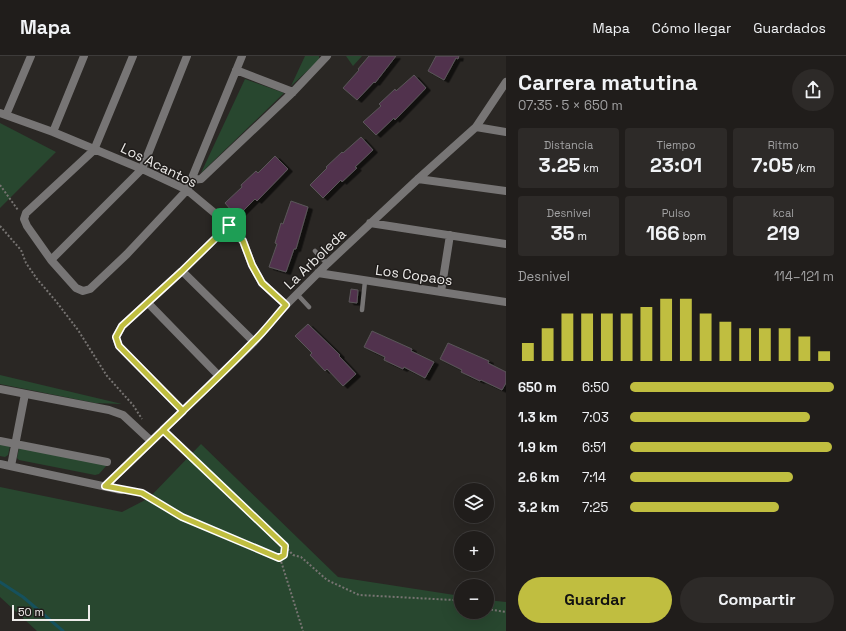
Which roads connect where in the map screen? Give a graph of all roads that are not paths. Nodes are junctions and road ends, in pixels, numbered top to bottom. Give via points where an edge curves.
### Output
1 (31, 56) edge
2 (84, 56) edge
3 (133, 56) edge
4 (187, 56) edge
5 (242, 56) edge
6 (328, 56) edge
7 (236, 70) junction
8 (506, 82) edge
9 (293, 92) junction
10 (3, 114) edge
11 (476, 127) junction
12 (53, 132) junction
13 (506, 132) edge
14 (94, 150) junction
15 (142, 169) junction
16 (418, 178) junction
17 (191, 180) junction
18 (187, 190) junction
19 (506, 191) edge
20 (243, 222) dead end
21 (370, 223) junction
22 (231, 228) junction
23 (450, 235) junction
24 (506, 244) edge
25 (315, 251) dead end
26 (51, 260) junction
27 (327, 264) junction
28 (182, 271) junction
29 (318, 273) junction
30 (365, 281) junction
31 (441, 292) junction
32 (297, 294) junction
33 (506, 302) edge
34 (148, 303) junction
35 (286, 305) junction
36 (309, 307) dead end
37 (362, 310) dead end
38 (254, 342) junction
39 (218, 376) junction
40 (0, 389) edge
41 (26, 394) junction
42 (183, 411) junction
43 (0, 441) edge
44 (151, 441) junction
45 (16, 444) junction
46 (107, 462) dead end
47 (0, 464) edge
48 (11, 466) junction
49 (105, 486) junction
50 (121, 490) road end

1 - 10 street
2 - 12 street
3 - 14 street
4 - 15 street
5 - 7 street
6 - 9 street
7 - 9 street
7 - 17 street
8 - 11 street, La Arboleda
9 - 17 street via 201,179
10 - 12 street, Los Acantos
11 - 13 street
11 - 16 street, La Arboleda
12 - 14 street, Los Acantos
14 - 15 street, Los Acantos
14 - 26 street via 26,213 24,220 27,226
15 - 18 street, Los Acantos
15 - 26 street
16 - 19 street
16 - 21 street, La Arboleda
17 - 18 street
18 - 22 street, Los Acantos
18 - 26 street via 90,289 83,291 76,288
20 - 22 lane
21 - 23 street
21 - 27 street, La Arboleda
22 - 28 street
22 - 35 street, Los Acantos via 243,241 262,283
23 - 24 street
23 - 31 street
25 - 27 lane
27 - 29 street, La Arboleda
28 - 34 street
28 - 38 street
29 - 30 street, Los Copaos
29 - 32 street, La Arboleda
30 - 31 street, Los Copaos
30 - 37 lane
31 - 33 street, Los Copaos
32 - 35 street, La Arboleda
32 - 36 lane
34 - 39 street
34 - 42 street via 122,326 116,337 119,346
35 - 38 street, La Arboleda
38 - 39 street, La Arboleda
39 - 42 street, La Arboleda
40 - 41 street
41 - 44 street via 123,415
41 - 45 street
42 - 44 street, La Arboleda
43 - 45 street
44 - 49 street, La Arboleda
45 - 46 street
45 - 48 street
47 - 48 street
48 - 49 street
49 - 50 street

